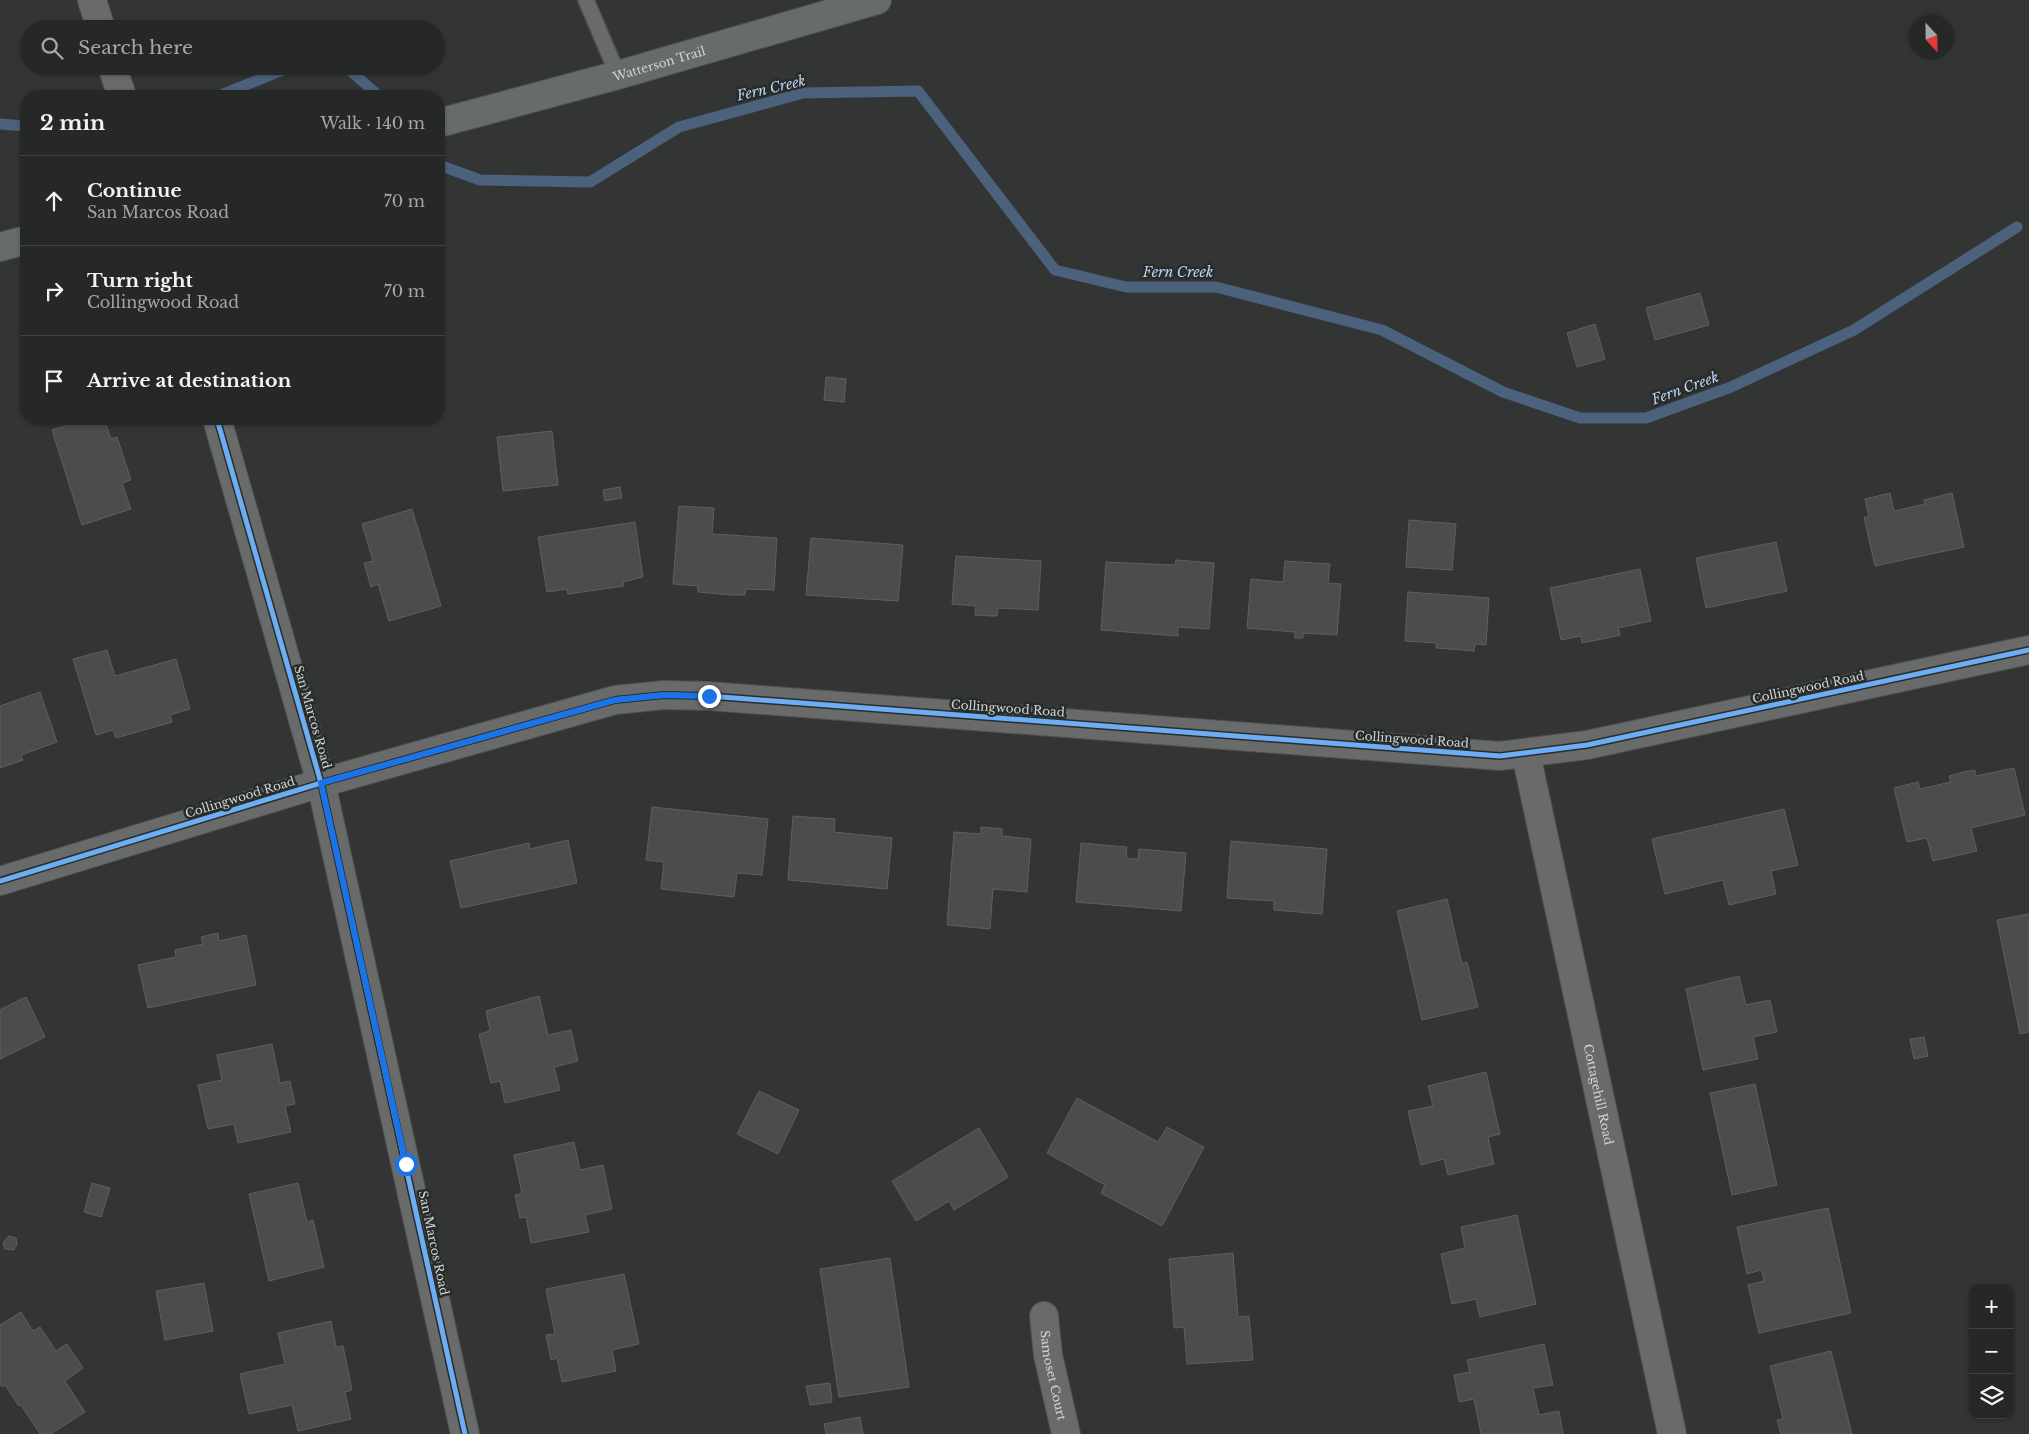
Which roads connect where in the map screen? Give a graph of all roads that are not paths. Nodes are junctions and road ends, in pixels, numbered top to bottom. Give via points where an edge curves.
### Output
1 (92, 0) edge
2 (586, 0) edge
3 (877, 0) edge
4 (98, 20) edge
5 (618, 74) junction
6 (115, 75) edge
7 (120, 90) edge
8 (445, 121) edge
9 (20, 242) edge
10 (0, 247) edge
11 (219, 425) edge
12 (2029, 650) edge
13 (1526, 754) junction
14 (321, 783) junction
15 (0, 882) edge
16 (1044, 1316) dead end
17 (465, 1434) edge
18 (1066, 1434) edge
19 (1672, 1434) edge

1 - 4 street
2 - 5 lane
3 - 5 main road, Watterson Trail
5 - 8 main road, Watterson Trail
6 - 7 street
9 - 10 main road
11 - 14 street, San Marcos Road
12 - 13 street, Collingwood Road via 1587,745
13 - 14 street, Collingwood Road via 1500,756 664,695 615,700
13 - 19 street, Cottagehill Road
14 - 15 street, Collingwood Road
14 - 17 street, San Marcos Road
16 - 18 street, Samoset Court via 1048,1356

